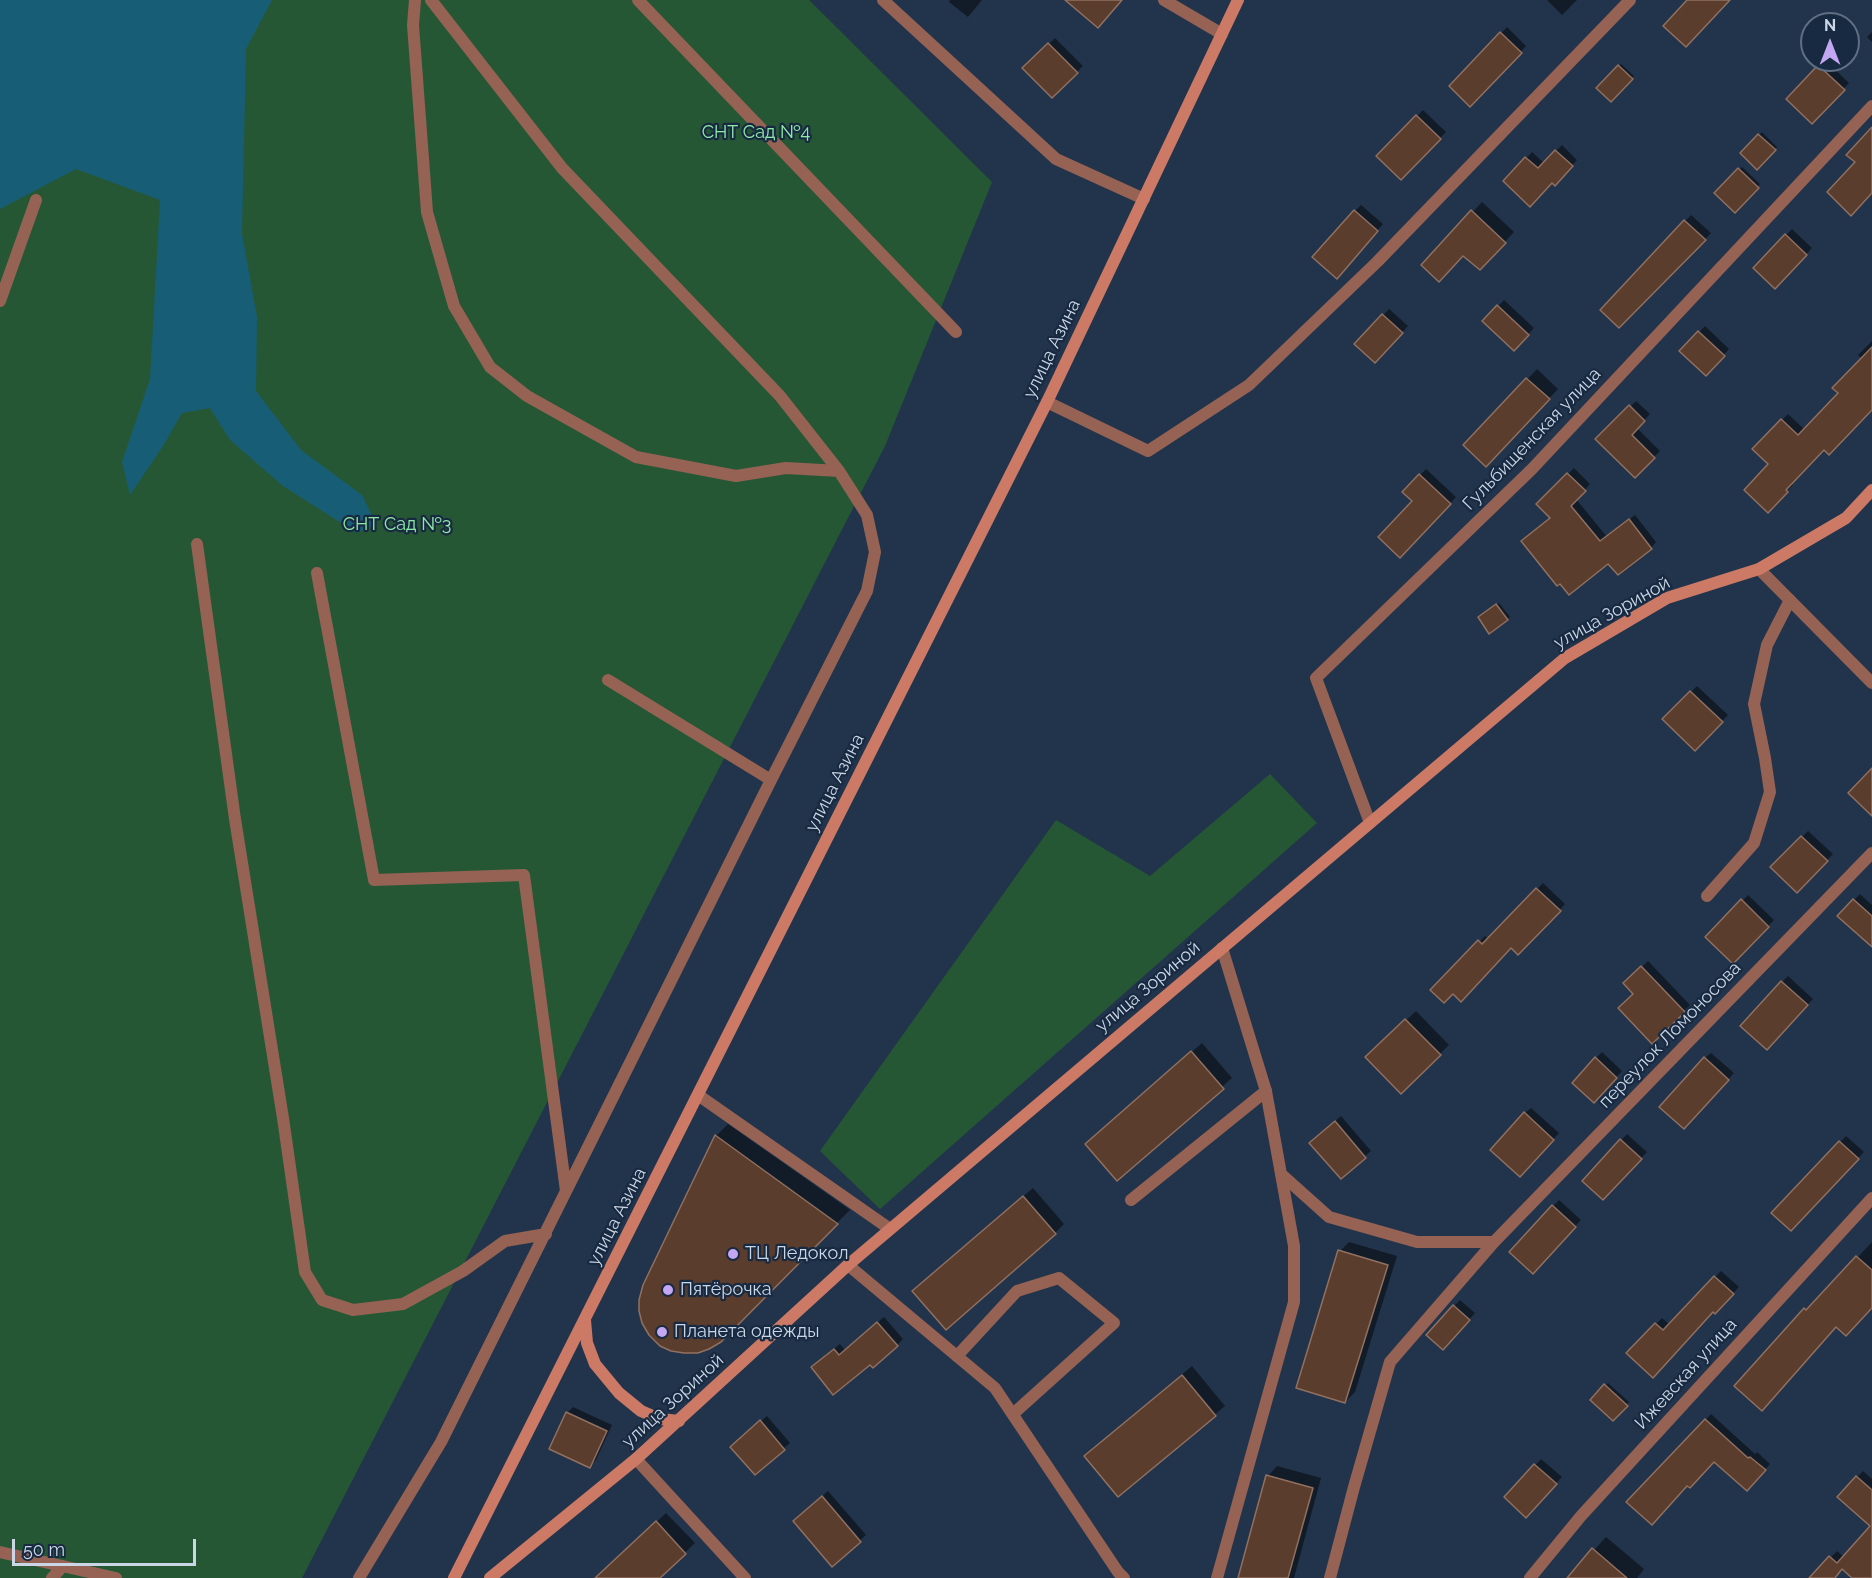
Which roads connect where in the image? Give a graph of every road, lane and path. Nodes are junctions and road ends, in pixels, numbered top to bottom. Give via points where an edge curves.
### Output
1 (415, 0) edge
2 (431, 0) edge
3 (638, 0) edge
4 (883, 0) edge
5 (1164, 0) edge
6 (1238, 0) edge
7 (1630, 0) edge
8 (1222, 34) junction
9 (1872, 106) edge
10 (1144, 199) junction
11 (36, 200) dead end
12 (0, 301) edge
13 (956, 332) dead end
14 (1047, 402) junction
15 (839, 471) junction
16 (1872, 490) edge
17 (196, 544) dead end
18 (1759, 569) junction
19 (317, 573) dead end
20 (1790, 600) junction
21 (608, 680) dead end
22 (1872, 683) edge
23 (771, 780) junction
24 (1370, 823) junction
25 (1872, 854) edge
26 (1707, 896) dead end
27 (1222, 948) junction
28 (1266, 1091) junction
29 (698, 1095) junction
30 (1281, 1174) junction
31 (566, 1192) junction
32 (1872, 1198) edge
33 (1131, 1200) dead end
34 (890, 1229) junction
35 (546, 1234) junction
36 (1494, 1242) junction
37 (848, 1265) junction
38 (585, 1319) junction
39 (957, 1356) junction
40 (1013, 1414) junction
41 (679, 1421) junction
42 (636, 1459) junction
43 (0, 1552) edge
44 (63, 1566) junction
45 (52, 1578) edge
46 (116, 1578) edge
47 (358, 1578) edge
48 (454, 1578) edge
49 (490, 1578) edge
50 (745, 1578) edge
51 (1124, 1578) edge
52 (1217, 1578) edge
53 (1330, 1578) edge
54 (1530, 1578) edge

1 - 15 street via 413,25 427,212 454,306 489,367 527,396 636,457 736,476 786,468
2 - 15 street via 562,168 780,396
3 - 13 street
4 - 10 street via 1056,159
5 - 8 street
6 - 8 main road, улица Азина
7 - 14 street via 1377,262 1249,385 1148,451
8 - 10 main road, улица Азина
9 - 24 street, Гульбищенская улица via 1532,469 1316,678
10 - 14 main road, улица Азина
11 - 12 street
14 - 29 main road, улица Азина
15 - 23 street via 867,515 875,552 867,591
16 - 18 main road, улица Зориной via 1845,518
17 - 35 street via 305,1272 322,1300 353,1310 403,1304 463,1271 505,1241
18 - 20 street
18 - 24 main road, улица Зориной via 1666,598 1565,658
19 - 31 street via 374,880 524,875
20 - 22 street
20 - 26 street via 1767,645 1754,704 1770,792 1754,843
21 - 23 street
23 - 31 street
24 - 27 main road, улица Зориной
25 - 36 street, переулок Ломоносова
27 - 28 street
27 - 34 main road, улица Зориной
28 - 30 street
28 - 33 street
29 - 34 street
29 - 38 main road, улица Азина
30 - 36 street via 1329,1217 1417,1242
30 - 52 street via 1294,1246 1294,1302
31 - 35 street
32 - 54 street, Ижевская улица via 1581,1516
34 - 37 main road, улица Зориной
35 - 47 street via 441,1442
36 - 53 street, переулок Ломоносова via 1390,1362
37 - 39 street
37 - 41 main road, улица Зориной
38 - 41 main road via 587,1343 595,1364 619,1393 641,1412
38 - 48 main road, улица Азина
39 - 40 street via 995,1388
39 - 40 street via 1017,1291 1059,1278 1114,1323
40 - 51 street
41 - 42 main road, улица Зориной
42 - 49 main road, улица Зориной
42 - 50 street
43 - 44 street
44 - 45 street
44 - 46 street

